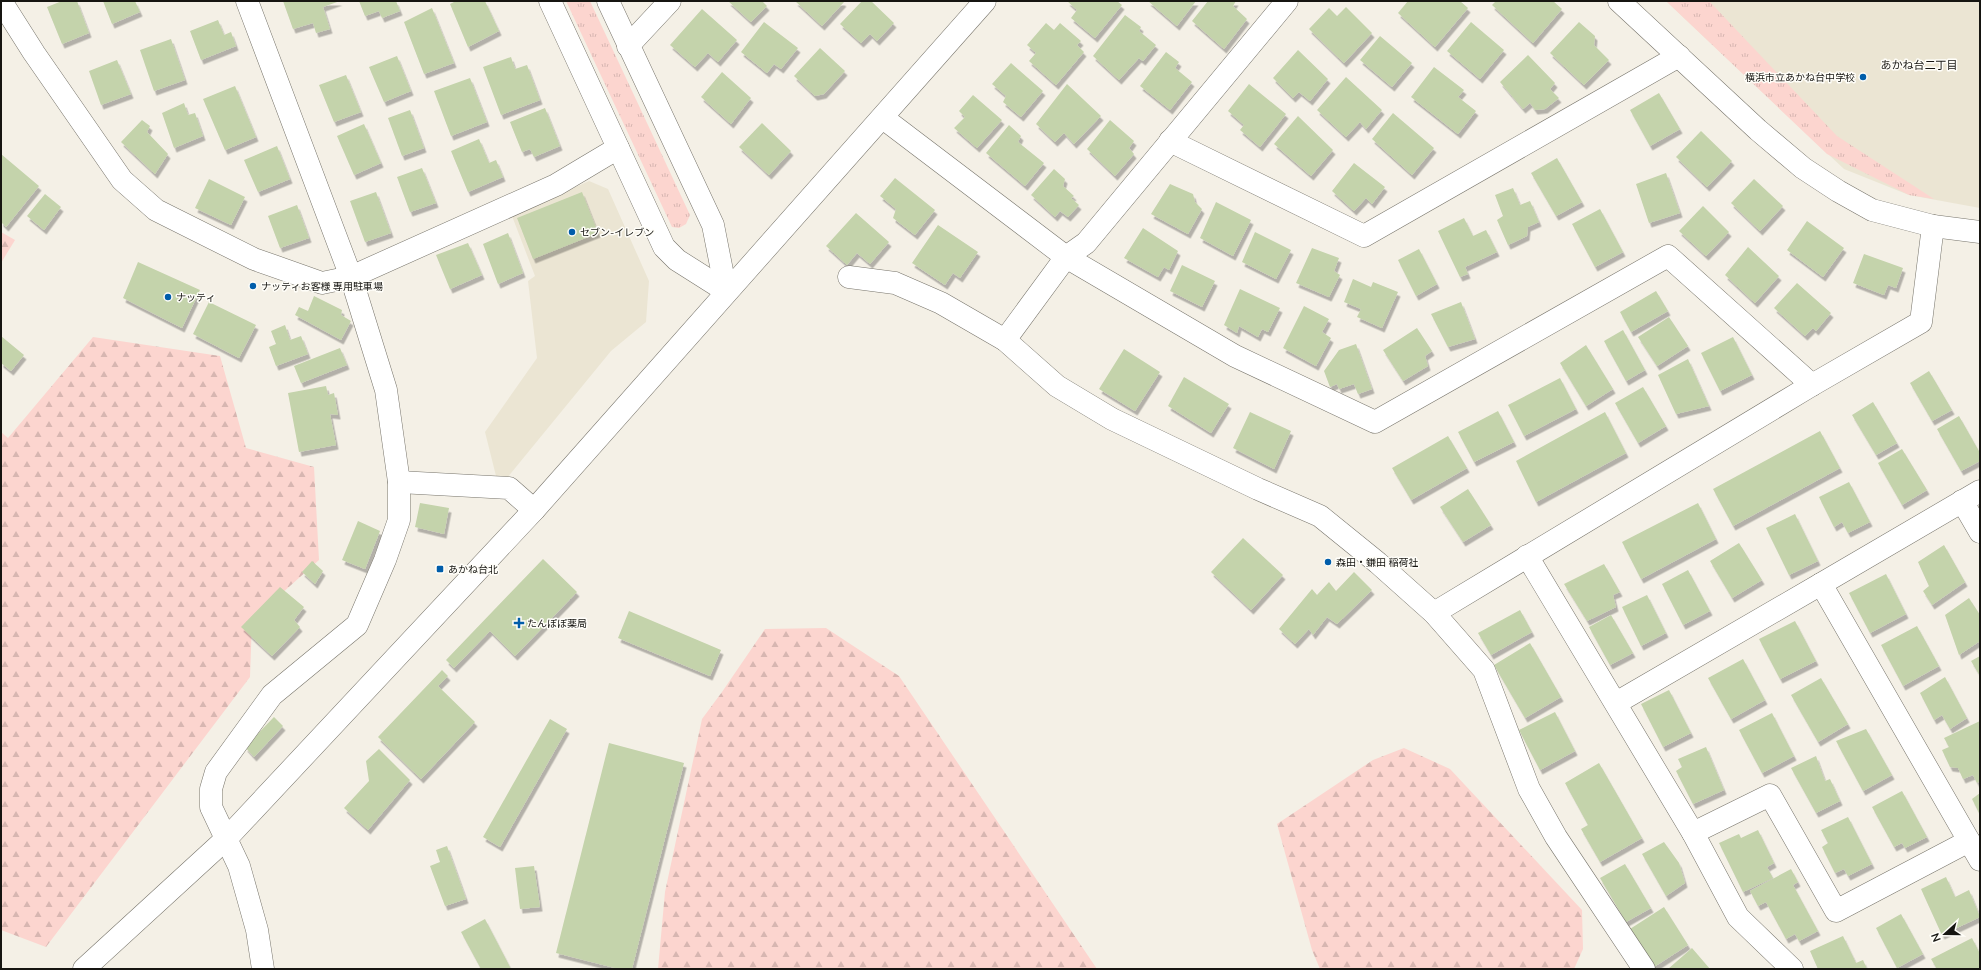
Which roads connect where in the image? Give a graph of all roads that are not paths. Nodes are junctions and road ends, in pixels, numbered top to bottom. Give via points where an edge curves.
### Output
1 (1, 1) edge
2 (247, 1) edge
3 (550, 1) edge
4 (608, 1) edge
5 (670, 1) edge
6 (985, 1) edge
7 (1287, 1) edge
8 (1619, 1) edge
9 (628, 46) junction
10 (1678, 56) junction
11 (883, 118) junction
12 (1170, 141) junction
13 (618, 148) junction
14 (1933, 226) junction
15 (1980, 232) edge
16 (1066, 256) junction
17 (351, 276) junction
18 (849, 277) dead end
19 (726, 291) junction
20 (1005, 340) junction
21 (1812, 385) junction
22 (399, 482) junction
23 (1971, 496) edge
24 (534, 510) junction
25 (1980, 532) edge
26 (1527, 556) junction
27 (1822, 584) junction
28 (1434, 613) junction
29 (1616, 703) junction
30 (1693, 832) junction
31 (227, 838) junction
32 (1969, 841) junction
33 (1980, 860) edge
34 (84, 969) edge
35 (263, 969) edge
36 (1644, 969) edge
37 (1792, 969) edge

1 - 17 street via 122,180 156,210 254,259 322,283
2 - 17 street
3 - 13 street
4 - 9 street
5 - 9 street
6 - 11 street
7 - 12 street
8 - 10 street
9 - 19 street via 713,225
10 - 12 street via 1364,236
10 - 14 street via 1803,168 1872,210
11 - 16 street
11 - 19 street
12 - 16 street via 1086,243
13 - 17 street via 556,185
13 - 19 street via 664,247 677,260
14 - 15 street
14 - 21 street via 1921,322
16 - 20 street
16 - 21 street via 1235,356 1375,422 1668,256
17 - 22 street via 386,390
18 - 20 street via 895,283 941,303
19 - 24 street
20 - 28 street via 1057,386 1112,419 1320,516
21 - 26 street
22 - 24 street via 509,488
22 - 31 street via 399,520 357,625 272,695 216,772 211,789 211,807
23 - 25 street
23 - 27 street
24 - 31 street
26 - 28 street
26 - 29 street
27 - 29 street
27 - 32 street
28 - 36 street via 1484,670 1529,789 1556,837
29 - 30 street
30 - 32 street via 1770,795 1836,911
30 - 37 street via 1738,917
31 - 34 street
31 - 35 street via 239,866 255,922
32 - 33 street

